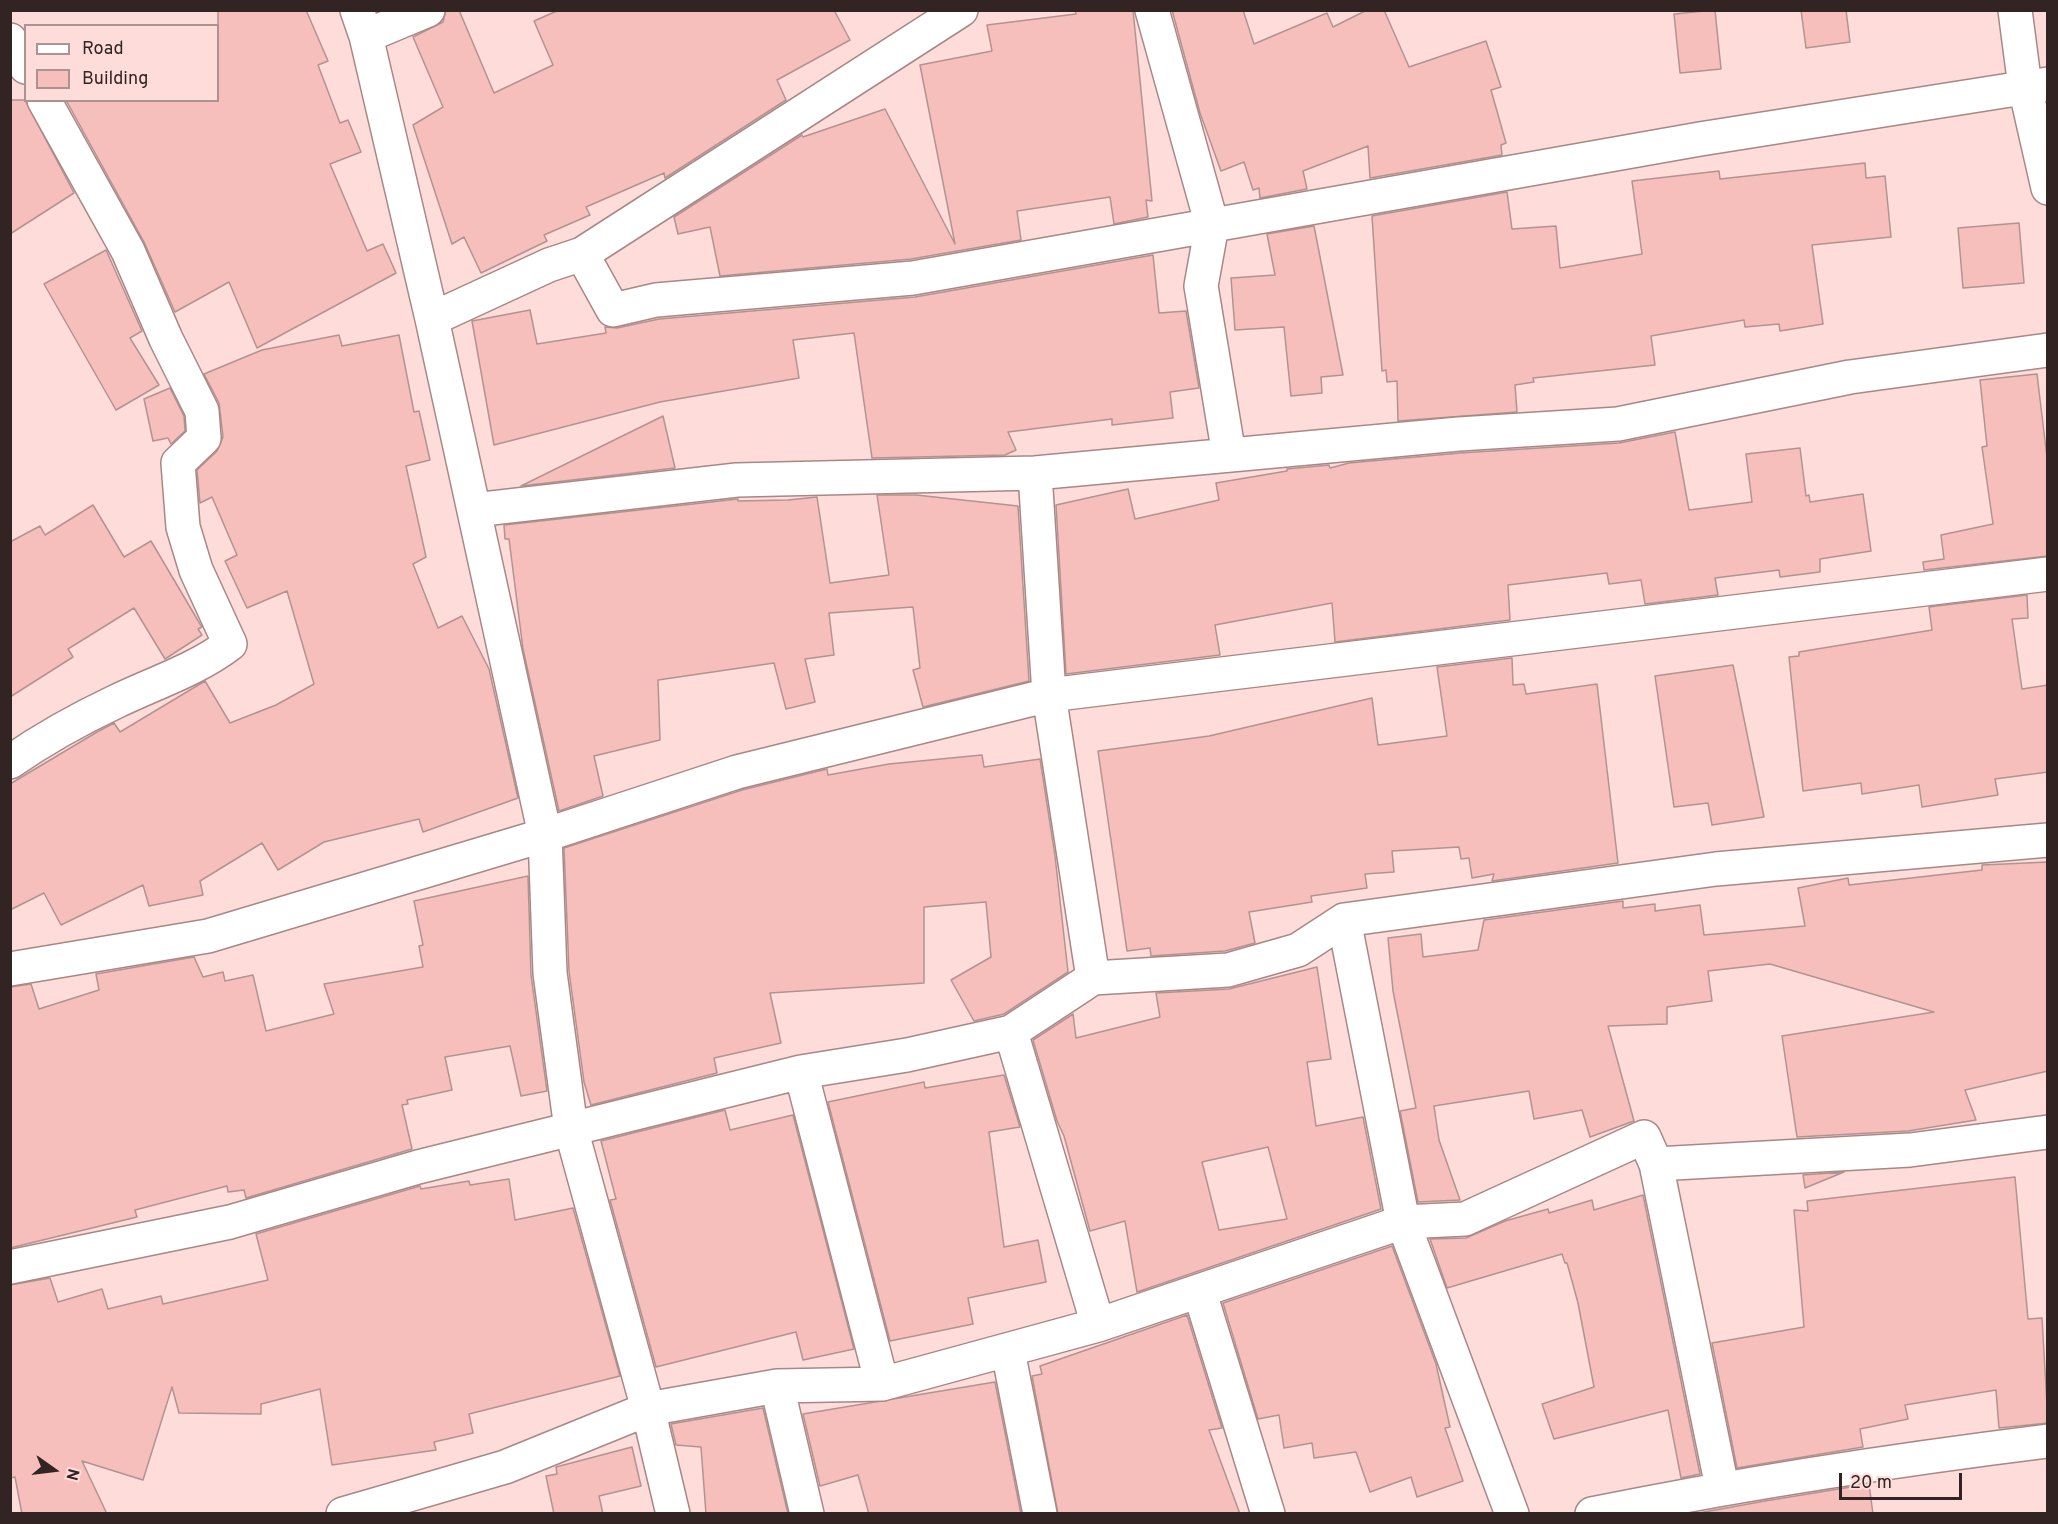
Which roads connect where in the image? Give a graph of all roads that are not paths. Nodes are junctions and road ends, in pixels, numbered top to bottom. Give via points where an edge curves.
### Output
1 (428, 10) edge
2 (961, 10) edge
3 (1152, 10) edge
4 (2015, 10) edge
5 (362, 23) edge
6 (10, 40) edge
7 (24, 64) edge
8 (2036, 85) edge
9 (45, 102) edge
10 (2048, 188) edge
11 (1212, 225) junction
12 (582, 254) junction
13 (432, 319) junction
14 (2048, 350) edge
15 (1228, 455) junction
16 (1035, 473) junction
17 (474, 510) junction
18 (2048, 574) edge
19 (1049, 695) junction
20 (10, 762) edge
21 (545, 836) junction
22 (2048, 840) edge
23 (1344, 920) junction
24 (10, 969) edge
25 (1093, 978) junction
26 (1011, 1032) junction
27 (801, 1072) junction
28 (571, 1129) junction
29 (2048, 1132) edge
30 (1656, 1164) junction
31 (1403, 1222) junction
32 (10, 1266) edge
33 (1200, 1293) junction
34 (1098, 1325) junction
35 (1008, 1351) junction
36 (882, 1384) junction
37 (777, 1386) junction
38 (648, 1409) junction
39 (2048, 1442) edge
40 (1722, 1487) junction
41 (343, 1514) edge
42 (674, 1514) edge
43 (807, 1514) edge
44 (1040, 1514) edge
45 (1268, 1514) edge
46 (1512, 1514) edge
47 (1592, 1514) edge

1 - 5 street
2 - 12 street
3 - 11 street
4 - 8 street
5 - 13 street
6 - 7 street
8 - 10 street
8 - 11 street via 1688,141
9 - 20 street via 128,251 202,411 204,438 178,463 183,527 196,570 230,644 211,659 114,703
11 - 12 street via 913,278 656,300 613,310
11 - 15 street via 1201,286
12 - 13 street via 549,265
13 - 17 street
14 - 15 street via 1850,377 1618,424
15 - 16 street
16 - 17 street via 737,480
16 - 19 street
17 - 21 street
18 - 19 street
19 - 21 street via 737,772
19 - 25 street
21 - 24 street via 208,936
21 - 28 street via 550,973
22 - 23 street via 1716,869
23 - 25 street via 1298,950 1228,970
23 - 31 street
25 - 26 street
26 - 27 street via 907,1055
26 - 34 street
27 - 28 street
27 - 36 street
28 - 32 street via 418,1167 230,1222
28 - 38 street
29 - 30 street via 1910,1150
30 - 31 street via 1644,1137 1465,1219
30 - 40 street
31 - 33 street
31 - 46 street
33 - 34 street
33 - 45 street
34 - 35 street
35 - 36 street
35 - 44 street
36 - 37 street
37 - 38 street
37 - 43 street
38 - 41 street via 505,1467
38 - 42 street
39 - 40 street via 1916,1457
40 - 47 street

